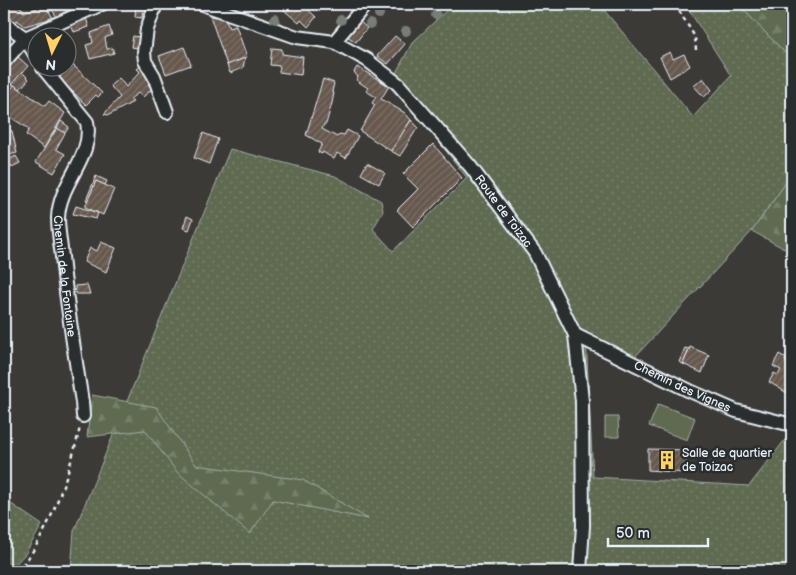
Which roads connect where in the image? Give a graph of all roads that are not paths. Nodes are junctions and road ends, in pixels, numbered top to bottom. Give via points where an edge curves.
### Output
1 (102, 4) edge
2 (156, 4) edge
3 (202, 4) edge
4 (366, 4) edge
5 (4, 22) edge
6 (25, 38) junction
7 (334, 42) junction
8 (28, 43) edge
9 (4, 62) edge
10 (52, 78) edge
11 (167, 112) dead end
12 (575, 335) junction
13 (83, 416) road end
14 (792, 425) edge
15 (580, 571) edge

1 - 6 street
2 - 11 street via 147,29 144,52
3 - 7 street, Route de Toizac via 297,36
4 - 7 street
5 - 6 street
6 - 8 street
6 - 9 street
7 - 12 street, Route de Toizac via 367,60 398,84 470,166 535,253
10 - 13 street, Chemin de la Fontaine via 87,122 89,132 84,154 62,193 58,218
12 - 14 street, Chemin des Vignes via 736,411
12 - 15 street, Route de Toizac via 582,401

